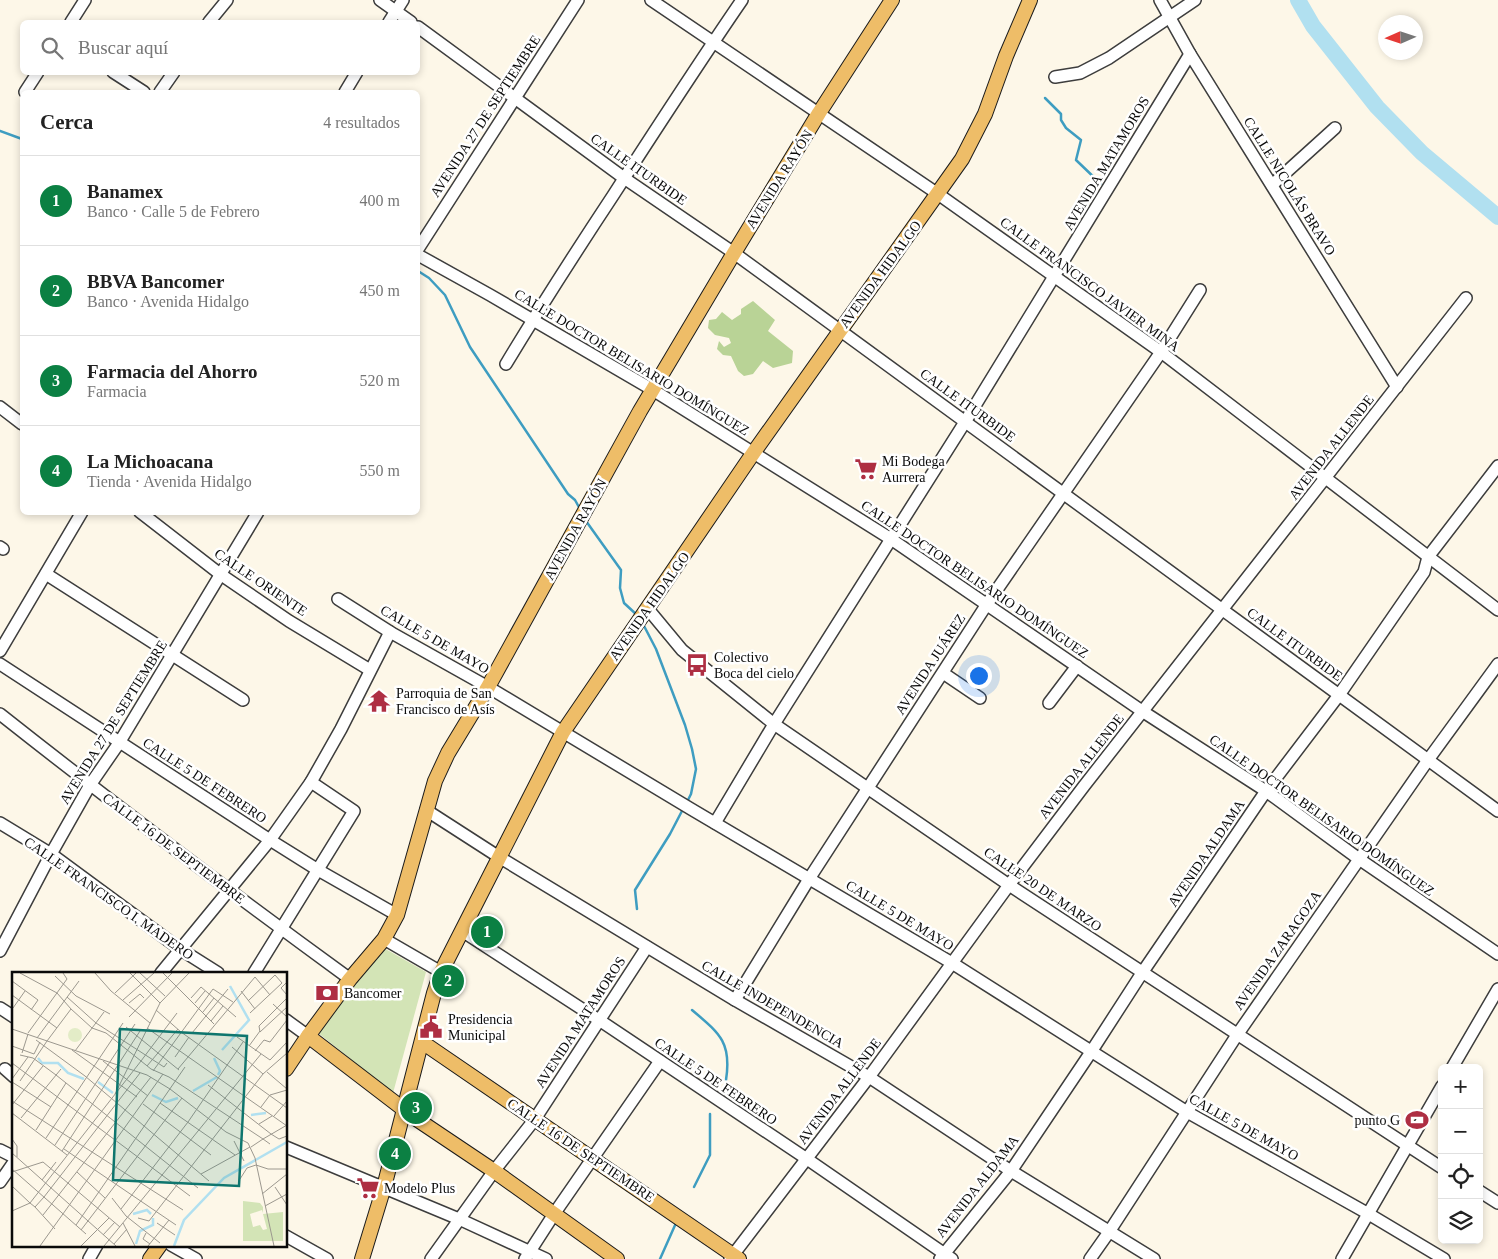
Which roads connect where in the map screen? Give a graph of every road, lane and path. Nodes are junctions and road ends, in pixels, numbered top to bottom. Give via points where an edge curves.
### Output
1 (85, 0) edge
2 (227, 0) edge
3 (380, 0) edge
4 (403, 0) edge
5 (578, 0) edge
6 (651, 0) edge
7 (742, 0) edge
8 (892, 0) edge
9 (1030, 0) edge
10 (1160, 0) edge
11 (1195, 0) edge
12 (396, 12) junction
13 (1170, 18) junction
14 (72, 20) edge
15 (211, 20) edge
16 (390, 20) edge
17 (408, 20) edge
18 (420, 29) edge
19 (713, 42) junction
20 (1190, 54) junction
21 (36, 75) edge
22 (118, 75) edge
23 (172, 75) edge
24 (355, 75) edge
25 (1055, 77) dead end
26 (27, 90) edge
27 (141, 90) edge
28 (161, 90) edge
29 (346, 90) edge
30 (514, 98) junction
31 (819, 114) junction
32 (1335, 128) dead end
33 (624, 178) junction
34 (1272, 185) junction
35 (938, 194) junction
36 (420, 246) edge
37 (734, 253) junction
38 (420, 256) edge
39 (1055, 276) junction
40 (1200, 290) dead end
41 (1466, 298) dead end
42 (533, 319) junction
43 (840, 330) junction
44 (1161, 352) junction
45 (506, 364) dead end
46 (1397, 387) junction
47 (653, 390) junction
48 (0, 407) edge
49 (20, 422) edge
50 (965, 422) junction
51 (754, 452) junction
52 (1498, 466) edge
53 (1325, 479) junction
54 (1063, 493) junction
55 (80, 515) edge
56 (144, 515) edge
57 (256, 515) edge
58 (891, 539) junction
59 (1428, 557) junction
60 (46, 574) junction
61 (220, 574) junction
62 (338, 599) dead end
63 (987, 604) junction
64 (647, 610) junction
65 (1223, 610) junction
66 (1498, 610) edge
67 (390, 632) junction
68 (0, 651) edge
69 (172, 655) junction
70 (0, 664) edge
71 (1498, 664) edge
72 (1078, 666) junction
73 (370, 670) junction
74 (942, 673) junction
75 (488, 687) junction
76 (1339, 694) junction
77 (980, 698) dead end
78 (243, 700) dead end
79 (1049, 703) dead end
80 (1142, 711) junction
81 (0, 714) edge
82 (774, 724) junction
83 (563, 732) junction
84 (119, 742) junction
85 (1428, 760) junction
86 (311, 782) junction
87 (90, 785) junction
88 (868, 789) junction
89 (1266, 791) junction
90 (426, 810) junction
91 (1498, 810) edge
92 (0, 823) edge
93 (715, 823) junction
94 (270, 840) junction
95 (50, 854) junction
96 (499, 857) junction
97 (1359, 859) junction
98 (318, 870) junction
99 (809, 879) junction
100 (1009, 885) junction
101 (229, 890) junction
102 (397, 915) junction
103 (281, 929) junction
104 (462, 931) junction
105 (384, 939) junction
106 (647, 946) junction
107 (180, 949) junction
108 (0, 951) edge
109 (1498, 954) edge
110 (952, 963) junction
111 (162, 972) edge
112 (216, 972) edge
113 (255, 972) edge
114 (441, 972) junction
115 (1142, 973) junction
116 (350, 979) junction
117 (1498, 989) edge
118 (736, 1000) junction
119 (0, 1008) edge
120 (12, 1016) edge
121 (599, 1020) junction
122 (288, 1021) edge
123 (1237, 1035) junction
124 (308, 1036) junction
125 (422, 1042) junction
126 (1091, 1052) junction
127 (660, 1061) junction
128 (1454, 1064) edge
129 (288, 1066) edge
130 (869, 1078) junction
131 (1438, 1093) edge
132 (404, 1111) junction
133 (1186, 1112) junction
134 (535, 1119) junction
135 (1406, 1146) junction
136 (288, 1149) edge
137 (0, 1150) edge
138 (12, 1156) edge
139 (592, 1158) junction
140 (807, 1159) junction
141 (12, 1165) edge
142 (1438, 1166) edge
143 (494, 1171) junction
144 (1011, 1171) junction
145 (0, 1182) edge
146 (384, 1187) junction
147 (1483, 1194) edge
148 (1498, 1203) edge
149 (1367, 1213) junction
150 (554, 1214) junction
151 (460, 1219) junction
152 (1109, 1232) junction
153 (288, 1237) edge
154 (96, 1246) edge
155 (159, 1246) edge
156 (173, 1246) edge
157 (527, 1255) edge
158 (945, 1257) edge
159 (734, 1258) edge
160 (89, 1259) edge
161 (150, 1259) edge
162 (196, 1259) edge
163 (327, 1259) edge
164 (362, 1259) edge
165 (431, 1259) edge
166 (546, 1259) edge
167 (617, 1259) edge
168 (1090, 1259) edge
169 (1154, 1259) edge
170 (1342, 1259) edge
171 (1444, 1259) edge

1 - 14 street
2 - 15 street
3 - 12 street
4 - 12 street
5 - 30 street, AVENIDA 27 DE SEPTIEMBRE
6 - 19 street, CALLE FRANCISCO JAVIER MINA
7 - 19 street
8 - 31 main road, AVENIDA RAYÓN
9 - 35 main road, AVENIDA HIDALGO via 985,114 962,159
10 - 13 street, CALLE NICOLÁS BRAVO
11 - 13 street
12 - 16 street
12 - 17 street
13 - 20 street, CALLE NICOLÁS BRAVO
13 - 25 street via 1080,73
18 - 30 street, CALLE ITURBIDE
19 - 31 street, CALLE FRANCISCO JAVIER MINA
19 - 33 street
20 - 34 street, CALLE NICOLÁS BRAVO
20 - 39 street, AVENIDA MATAMOROS
21 - 26 street
22 - 27 street
23 - 28 street
24 - 29 street
30 - 33 street, CALLE ITURBIDE
30 - 36 street, AVENIDA 27 DE SEPTIEMBRE
31 - 35 street, CALLE FRANCISCO JAVIER MINA
31 - 37 main road, AVENIDA RAYÓN
32 - 34 street
33 - 37 street, CALLE ITURBIDE
33 - 42 street
34 - 46 street, CALLE NICOLÁS BRAVO
35 - 39 street, CALLE FRANCISCO JAVIER MINA
35 - 43 main road, AVENIDA HIDALGO
37 - 43 street, CALLE ITURBIDE
37 - 47 main road, AVENIDA RAYÓN
38 - 42 street, CALLE DOCTOR BELISARIO DOMÍNGUEZ
39 - 44 street, CALLE FRANCISCO JAVIER MINA
39 - 50 street, AVENIDA MATAMOROS
40 - 44 street, AVENIDA JUÁREZ
41 - 46 street, AVENIDA ALLENDE
42 - 45 street
42 - 47 street, CALLE DOCTOR BELISARIO DOMÍNGUEZ
43 - 50 street, CALLE ITURBIDE
43 - 51 main road, AVENIDA HIDALGO
44 - 53 street, CALLE FRANCISCO JAVIER MINA
44 - 54 street, AVENIDA JUÁREZ
46 - 53 street, AVENIDA ALLENDE
47 - 51 street, CALLE DOCTOR BELISARIO DOMÍNGUEZ
47 - 75 main road, AVENIDA RAYÓN
48 - 49 street
50 - 54 street, CALLE ITURBIDE
50 - 58 street, AVENIDA MATAMOROS
51 - 58 street, CALLE DOCTOR BELISARIO DOMÍNGUEZ
51 - 64 main road, AVENIDA HIDALGO
52 - 59 street, AVENIDA ALDAMA
53 - 59 street, CALLE FRANCISCO JAVIER MINA
53 - 65 street, AVENIDA ALLENDE
54 - 63 street, AVENIDA JUÁREZ
54 - 65 street, CALLE ITURBIDE
55 - 60 street
56 - 61 street, CALLE ORIENTE
57 - 61 street, AVENIDA 27 DE SEPTIEMBRE
58 - 63 street, CALLE DOCTOR BELISARIO DOMÍNGUEZ
58 - 82 street, AVENIDA MATAMOROS
59 - 66 street, CALLE FRANCISCO JAVIER MINA
59 - 76 street, AVENIDA ALDAMA via 1424,572
60 - 68 street
60 - 69 street
61 - 69 street, AVENIDA 27 DE SEPTIEMBRE
61 - 73 street, CALLE ORIENTE
62 - 67 street, CALLE 5 DE MAYO
63 - 72 street, CALLE DOCTOR BELISARIO DOMÍNGUEZ
63 - 74 street, AVENIDA JUÁREZ
64 - 82 street, CALLE 20 DE MARZO via 682,650
64 - 83 main road, AVENIDA HIDALGO
65 - 76 street, CALLE ITURBIDE
65 - 80 street, AVENIDA ALLENDE
67 - 73 street
67 - 75 street, CALLE 5 DE MAYO
69 - 78 street
69 - 84 street, AVENIDA 27 DE SEPTIEMBRE
70 - 84 street, CALLE 5 DE FEBRERO
71 - 85 street, AVENIDA ZARAGOZA
72 - 79 street
72 - 80 street, CALLE DOCTOR BELISARIO DOMÍNGUEZ
73 - 86 street
74 - 77 street
74 - 88 street, AVENIDA JUÁREZ
75 - 83 street, CALLE 5 DE MAYO
75 - 90 main road, AVENIDA RAYÓN via 448,753
76 - 85 street, CALLE ITURBIDE
76 - 89 street, AVENIDA ALDAMA
80 - 89 street, CALLE DOCTOR BELISARIO DOMÍNGUEZ
80 - 100 street, AVENIDA ALLENDE
81 - 87 street, CALLE 16 DE SEPTIEMBRE
82 - 88 street, CALLE 20 DE MARZO
82 - 93 street, AVENIDA MATAMOROS
83 - 93 street, CALLE 5 DE MAYO
83 - 96 main road, AVENIDA HIDALGO
84 - 87 street, AVENIDA 27 DE SEPTIEMBRE
84 - 94 street, CALLE 5 DE FEBRERO
85 - 91 street, CALLE ITURBIDE
85 - 97 street, AVENIDA ZARAGOZA
86 - 94 street
86 - 98 street via 354,811
87 - 95 street, AVENIDA 27 DE SEPTIEMBRE
87 - 101 street, CALLE 16 DE SEPTIEMBRE
88 - 99 street, AVENIDA JUÁREZ
88 - 100 street, CALLE 20 DE MARZO
89 - 97 street, CALLE DOCTOR BELISARIO DOMÍNGUEZ
89 - 115 street, AVENIDA ALDAMA
90 - 96 street, CALLE INDEPENDENCIA
90 - 102 main road, AVENIDA RAYÓN
92 - 95 street, CALLE FRANCISCO I. MADERO
93 - 99 street, CALLE 5 DE MAYO
94 - 98 street, CALLE 5 DE FEBRERO
94 - 101 street
95 - 107 street, CALLE FRANCISCO I. MADERO
95 - 108 street, AVENIDA 27 DE SEPTIEMBRE
96 - 104 main road, AVENIDA HIDALGO
96 - 106 street, CALLE INDEPENDENCIA
97 - 109 street, CALLE DOCTOR BELISARIO DOMÍNGUEZ
97 - 123 street, AVENIDA ZARAGOZA
98 - 102 street, CALLE 5 DE FEBRERO
98 - 103 street
99 - 110 street, CALLE 5 DE MAYO
99 - 118 street, AVENIDA JUÁREZ
100 - 110 street, AVENIDA ALLENDE
100 - 115 street, CALLE 20 DE MARZO
101 - 103 street, CALLE 16 DE SEPTIEMBRE
101 - 107 street
102 - 105 main road, AVENIDA RAYÓN
103 - 113 street
103 - 116 street, CALLE 16 DE SEPTIEMBRE
104 - 114 main road, AVENIDA HIDALGO
104 - 121 street, CALLE 5 DE FEBRERO
105 - 114 street
105 - 116 main road, AVENIDA RAYÓN
106 - 118 street, CALLE INDEPENDENCIA
106 - 121 street, AVENIDA MATAMOROS
107 - 111 street
107 - 112 street, CALLE FRANCISCO I. MADERO
110 - 126 street, CALLE 5 DE MAYO
110 - 130 street, AVENIDA ALLENDE
114 - 125 main road, AVENIDA HIDALGO
115 - 123 street, CALLE 20 DE MARZO
115 - 126 street, AVENIDA ALDAMA
116 - 124 main road, AVENIDA RAYÓN
117 - 128 street
118 - 130 street, CALLE INDEPENDENCIA
119 - 120 street
121 - 127 street, CALLE 5 DE FEBRERO
121 - 134 street, AVENIDA MATAMOROS
122 - 124 street
123 - 133 street, AVENIDA ZARAGOZA
123 - 135 street, CALLE 20 DE MARZO
124 - 129 main road, AVENIDA RAYÓN
124 - 132 main road
125 - 132 main road, AVENIDA HIDALGO
125 - 134 main road, CALLE 16 DE SEPTIEMBRE
126 - 133 street, CALLE 5 DE MAYO
126 - 144 street, AVENIDA ALDAMA
127 - 139 street
127 - 140 street, CALLE 5 DE FEBRERO
130 - 140 street, AVENIDA ALLENDE
130 - 144 street, CALLE INDEPENDENCIA
131 - 135 street
132 - 143 main road
132 - 146 main road, AVENIDA HIDALGO
133 - 149 street, CALLE 5 DE MAYO
133 - 152 street, AVENIDA ZARAGOZA
134 - 139 main road, CALLE 16 DE SEPTIEMBRE
134 - 143 street, AVENIDA MATAMOROS
135 - 142 street, CALLE 20 DE MARZO
135 - 149 street
136 - 146 street
137 - 138 street
139 - 150 street
139 - 159 main road, CALLE 16 DE SEPTIEMBRE
140 - 158 street, CALLE 5 DE FEBRERO
140 - 159 street, AVENIDA ALLENDE
141 - 145 street
143 - 150 main road
143 - 151 street, AVENIDA MATAMOROS
144 - 152 street, CALLE INDEPENDENCIA
144 - 158 street, AVENIDA ALDAMA
146 - 151 street
146 - 164 main road, AVENIDA HIDALGO
147 - 148 street
149 - 170 street
149 - 171 street, CALLE 5 DE MAYO
150 - 157 street
150 - 167 main road
151 - 157 street
151 - 165 street, AVENIDA MATAMOROS
152 - 168 street, AVENIDA ZARAGOZA
152 - 169 street, CALLE INDEPENDENCIA
153 - 163 street
154 - 160 street
155 - 161 main road
156 - 162 street
157 - 166 street

